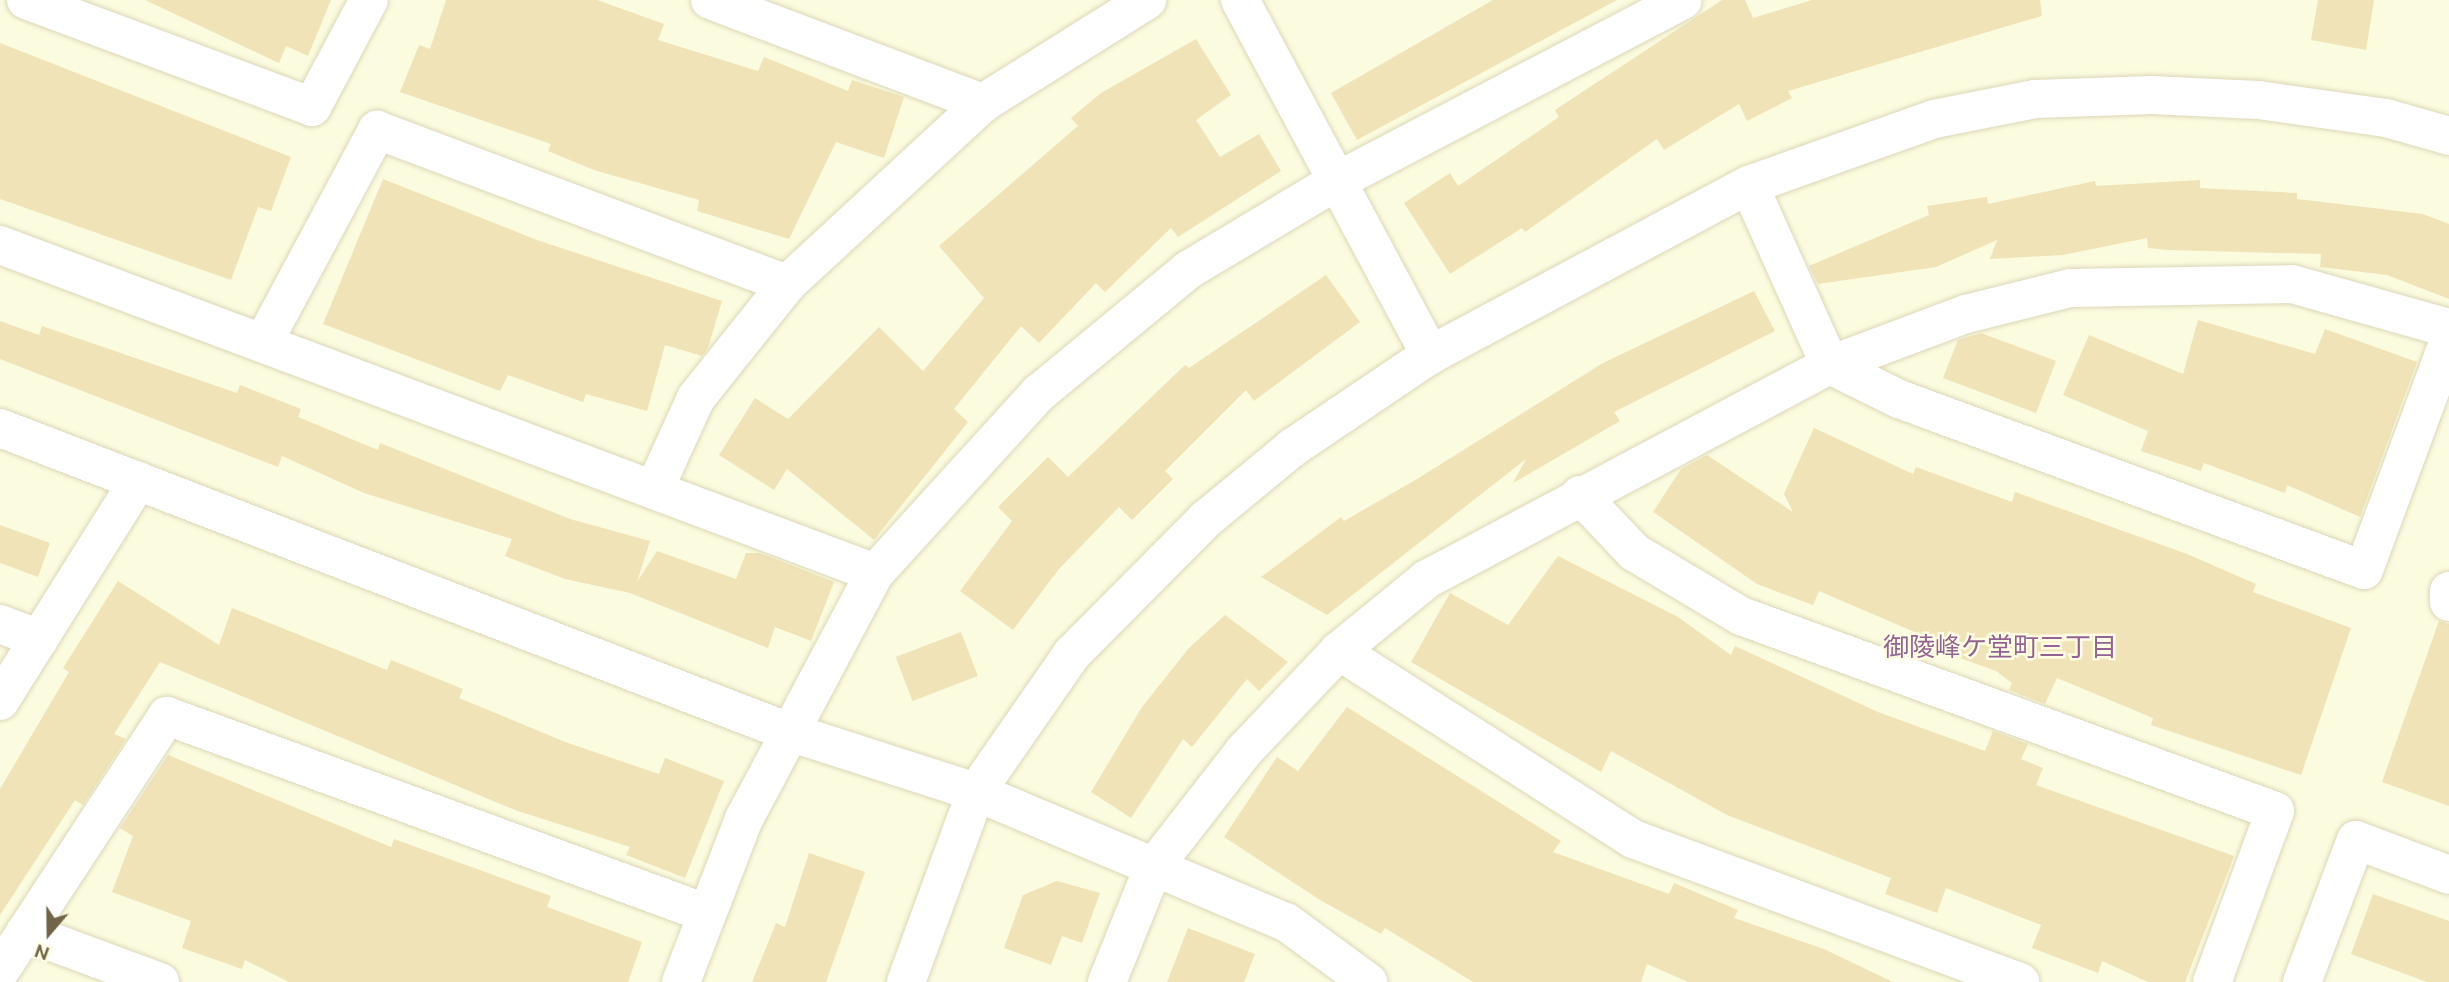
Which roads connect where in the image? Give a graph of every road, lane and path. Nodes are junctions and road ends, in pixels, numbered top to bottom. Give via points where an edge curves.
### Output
1 (26, 0) edge
2 (369, 0) edge
3 (710, 0) edge
4 (1147, 0) edge
5 (1240, 0) edge
6 (1683, 0) edge
7 (983, 103) junction
8 (2449, 136) edge
9 (1337, 181) junction
10 (1749, 185) junction
11 (0, 245) edge
12 (787, 284) junction
13 (2449, 328) edge
14 (2449, 340) edge
15 (263, 343) junction
16 (1430, 355) junction
17 (1830, 365) junction
18 (0, 428) edge
19 (138, 481) junction
20 (654, 490) junction
21 (1580, 495) junction
22 (875, 573) junction
23 (2449, 591) edge
24 (2449, 602) edge
25 (0, 624) edge
26 (39, 639) junction
27 (1339, 650) junction
28 (0, 701) edge
29 (789, 732) junction
30 (976, 792) junction
31 (1153, 868) junction
32 (2449, 874) edge
33 (706, 913) junction
34 (25, 932) junction
35 (0, 971) edge
36 (160, 982) edge
37 (681, 982) edge
38 (906, 982) edge
39 (1107, 982) edge
40 (1368, 982) edge
41 (2020, 982) edge
42 (2212, 982) edge
43 (2302, 982) edge

1 - 2 street via 312,107
3 - 7 street
4 - 7 street
5 - 9 street
6 - 9 street
7 - 12 street
8 - 10 street via 2385,118 2258,100 2035,99 1934,119
9 - 16 street
9 - 22 street via 1188,270 1039,393
10 - 16 street
10 - 17 street
11 - 15 street
12 - 15 street via 377,130
12 - 20 street via 696,398
13 - 17 street via 2292,284 2070,288 1966,314
14 - 17 street via 2364,570 1899,399
15 - 20 street
16 - 30 street via 1292,448 1206,519 1072,654
17 - 21 street
18 - 19 street
19 - 26 street
19 - 29 street
20 - 22 street
21 - 27 street via 1427,579
21 - 42 street via 1634,552 1741,616 2275,811
22 - 29 street
23 - 24 street
25 - 26 street
26 - 28 street
27 - 31 street via 1245,751
27 - 41 street via 1633,839
29 - 30 street
29 - 33 street
30 - 31 street via 1059,822
30 - 38 street
31 - 39 street
31 - 40 street via 1286,922
32 - 43 street via 2356,840
33 - 34 street via 167,716
33 - 37 street
34 - 35 street
34 - 36 street

